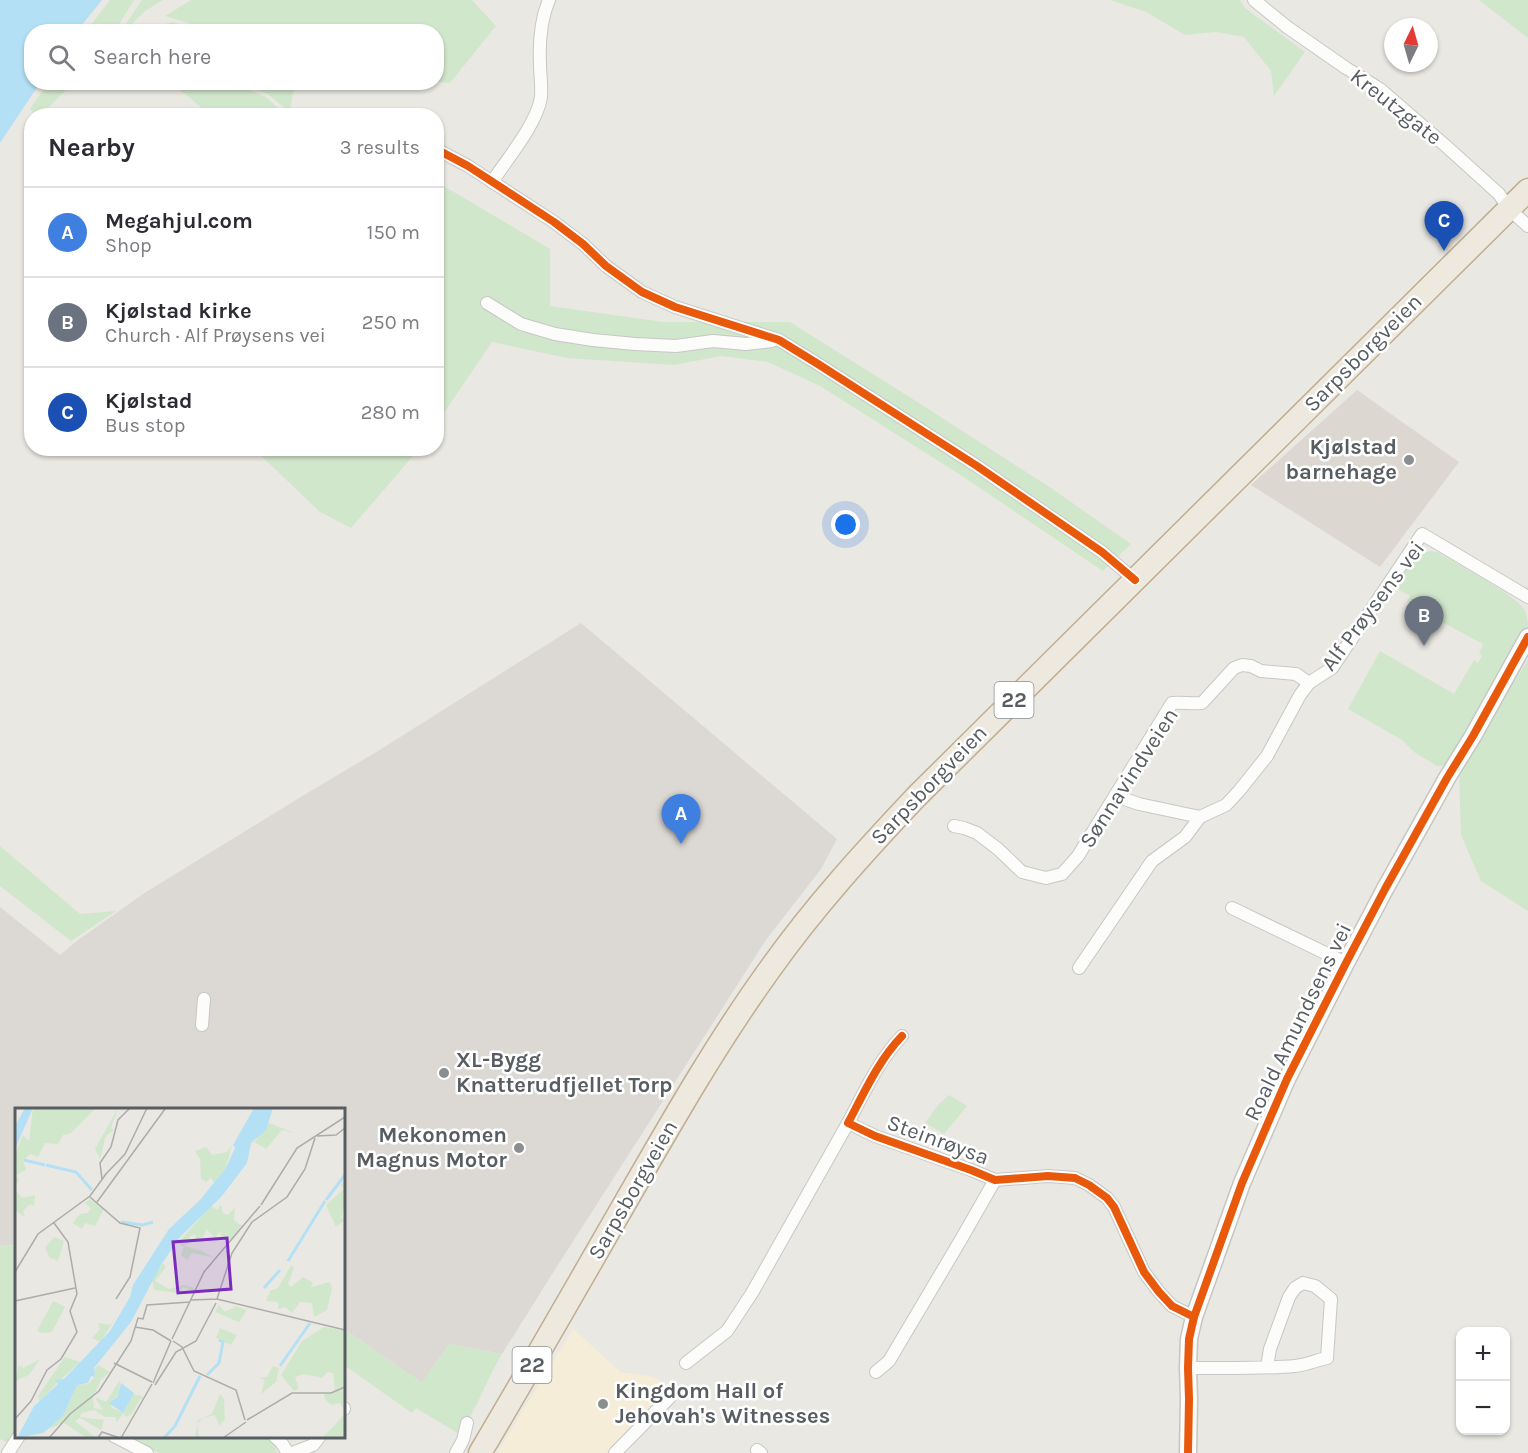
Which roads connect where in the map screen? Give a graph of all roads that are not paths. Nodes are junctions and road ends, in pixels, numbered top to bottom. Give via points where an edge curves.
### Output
1 (549, 0) edge
2 (1254, 0) edge
3 (444, 153) edge
4 (492, 182) junction
5 (1528, 190) edge
6 (1509, 209) junction
7 (1528, 226) edge
8 (487, 303) dead end
9 (779, 340) junction
10 (1135, 580) junction
11 (1528, 597) edge
12 (1528, 637) edge
13 (1309, 683) junction
14 (1116, 796) junction
15 (1200, 817) junction
16 (954, 826) dead end
17 (1232, 908) dead end
18 (1346, 963) junction
19 (1079, 968) dead end
20 (204, 999) dead end
21 (201, 1025) dead end
22 (902, 1036) dead end
23 (848, 1123) junction
24 (995, 1180) junction
25 (1194, 1317) junction
26 (686, 1363) dead end
27 (1267, 1367) junction
28 (1188, 1368) junction
29 (876, 1372) dead end
30 (670, 1397) dead end
31 (467, 1423) dead end
32 (18, 1438) edge
33 (118, 1438) edge
34 (275, 1438) edge
35 (319, 1438) edge
36 (8, 1453) edge
37 (147, 1453) edge
38 (290, 1453) edge
39 (456, 1453) edge
40 (480, 1453) edge
41 (615, 1453) edge
42 (1188, 1453) edge

1 - 4 street via 540,31 538,110
2 - 6 street, Kreutzgate via 1287,27 1380,89 1490,186
3 - 4 street
4 - 9 street via 554,222 642,292 675,307
5 - 6 highway, Sarpsborgveien / 22
6 - 7 street, Kreutzgate
6 - 10 highway, Sarpsborgveien / 22
8 - 9 street via 520,324 593,340 676,346
9 - 10 street via 977,466 1102,552
10 - 40 highway, Sarpsborgveien / 22 via 917,796 839,880 770,968 670,1125
11 - 13 street, Alf Prøysens vei via 1422,534 1332,668
12 - 18 street, Roald Amundsens vei
13 - 14 street, Sønnavindveien via 1296,674 1261,671 1242,664 1202,703 1173,703
13 - 15 street, Alf Prøysens vei via 1267,756 1239,791 1226,805
14 - 15 street
14 - 16 street, Sønnavindveien via 1078,856 1062,874 1046,878 1022,872 977,833
15 - 19 street, Alf Prøysens vei via 1185,837 1152,861
17 - 18 street
18 - 25 street, Roald Amundsens vei via 1287,1079 1242,1183
20 - 21 street
22 - 23 street, Steinrøysa via 877,1068
23 - 24 street, Steinrøysa
23 - 26 street, Steinrøysa via 746,1302 726,1331
24 - 25 street, Steinrøysa via 1048,1176 1075,1178 1089,1185 1114,1207 1144,1272 1159,1292 1172,1306
24 - 29 street, Steinrøysa via 889,1361
25 - 28 street, Roald Amundsens vei
27 - 27 street via 1298,1366 1327,1358 1331,1299 1315,1286 1304,1283 1289,1297
27 - 28 street
28 - 42 street, Roald Amundsens vei
30 - 41 street
31 - 39 street
32 - 36 street
33 - 37 street
34 - 38 street
35 - 38 street via 313,1445

